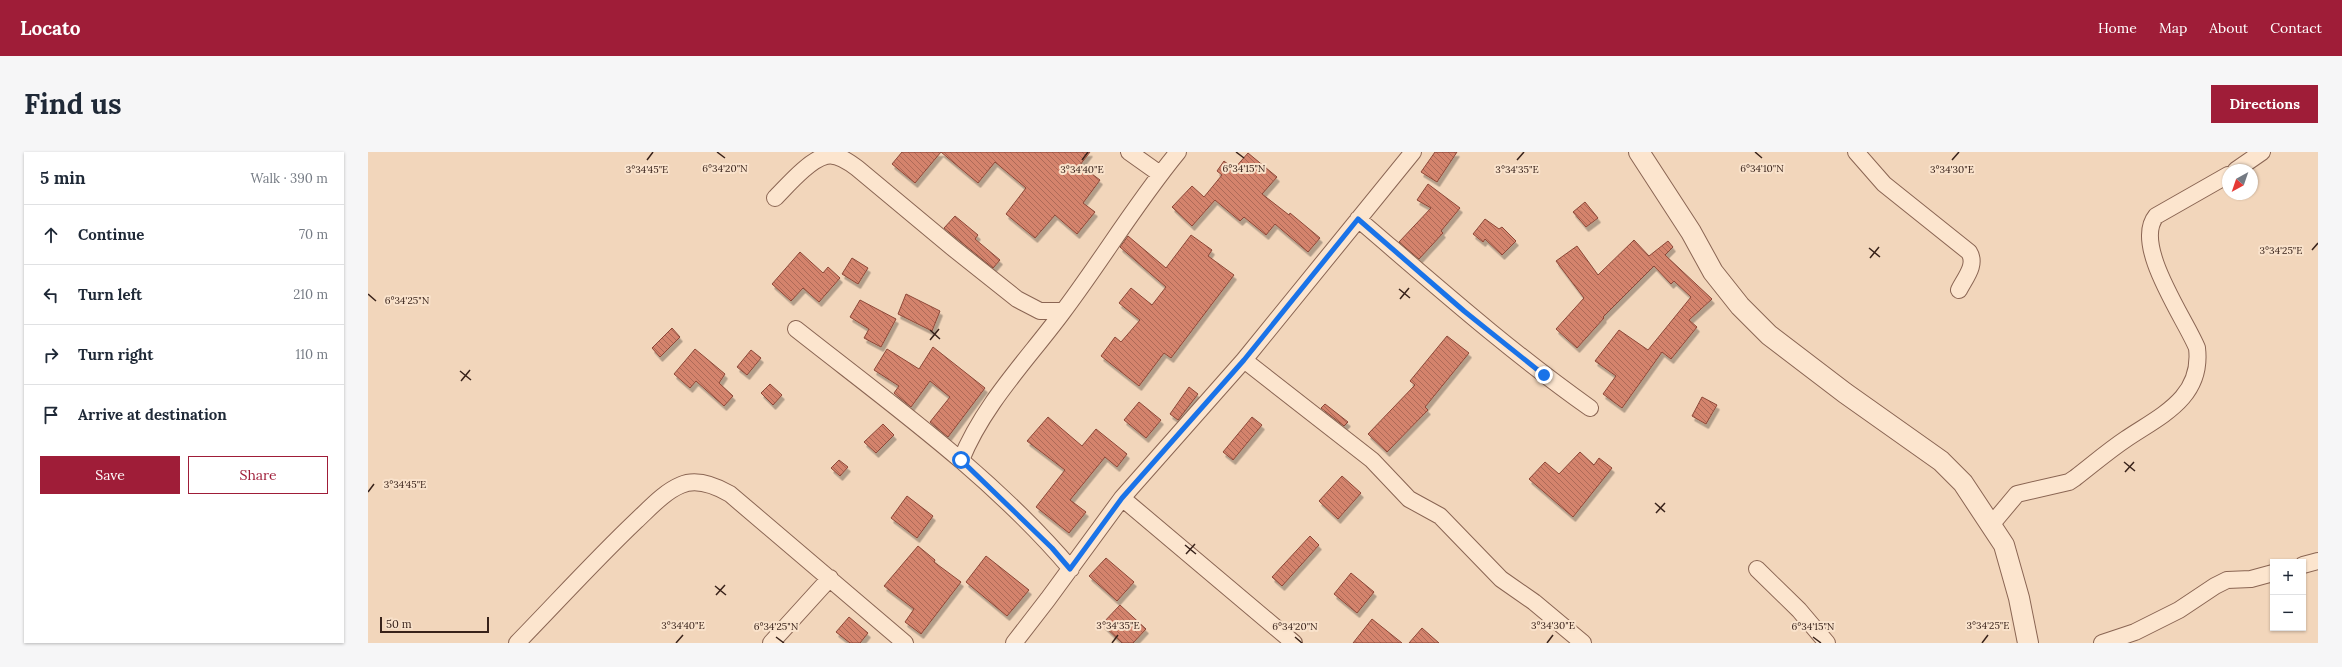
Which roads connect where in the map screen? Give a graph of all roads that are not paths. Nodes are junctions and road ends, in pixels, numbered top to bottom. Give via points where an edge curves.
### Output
1 (1129, 152) edge
2 (1178, 152) edge
3 (1413, 152) edge
4 (1639, 152) edge
5 (1856, 152) edge
6 (2262, 152) edge
7 (2245, 164) edge
8 (1160, 174) junction
9 (2222, 178) edge
10 (775, 198) dead end
11 (1358, 219) junction
12 (1959, 290) dead end
13 (1040, 311) junction
14 (1063, 311) junction
15 (796, 329) dead end
16 (1049, 330) junction
17 (1244, 360) junction
18 (1590, 408) dead end
19 (961, 460) junction
20 (1122, 498) junction
21 (1991, 525) junction
22 (2318, 561) edge
23 (2306, 564) edge
24 (1070, 569) junction
25 (1758, 569) dead end
26 (2270, 574) edge
27 (830, 578) junction
28 (1018, 641) edge
29 (517, 643) edge
30 (772, 643) edge
31 (905, 643) edge
32 (1294, 643) edge
33 (1583, 643) edge
34 (1827, 643) edge
35 (2028, 643) edge
36 (2102, 643) edge

1 - 8 street
2 - 8 street
3 - 11 street
4 - 21 street via 1691,232 1713,272 1740,306 1769,336 1844,393 1941,461 1963,483
5 - 12 street via 1884,184 1969,252 1973,264
6 - 7 street
8 - 14 street
9 - 21 street via 2156,216 2150,226 2152,250 2161,277 2197,348 2198,361 2190,385 2169,412 2119,444 2075,478 2017,494
10 - 13 street via 809,166 826,155 840,157 857,168 997,284 1017,299
11 - 17 street
11 - 18 street via 1464,311
13 - 14 street
13 - 16 street
14 - 16 street
15 - 19 street
16 - 19 street via 971,435
17 - 20 street
17 - 33 street via 1372,460 1408,499 1440,516 1500,579 1534,602
19 - 24 street via 1052,548
20 - 24 street
20 - 32 street
21 - 35 street via 2004,545
22 - 23 street
24 - 28 street
25 - 34 street via 1799,610
26 - 36 street via 2227,580 2179,610 2135,632
27 - 29 street via 730,494 707,484 682,484 661,497 618,538
27 - 30 street
27 - 31 street

